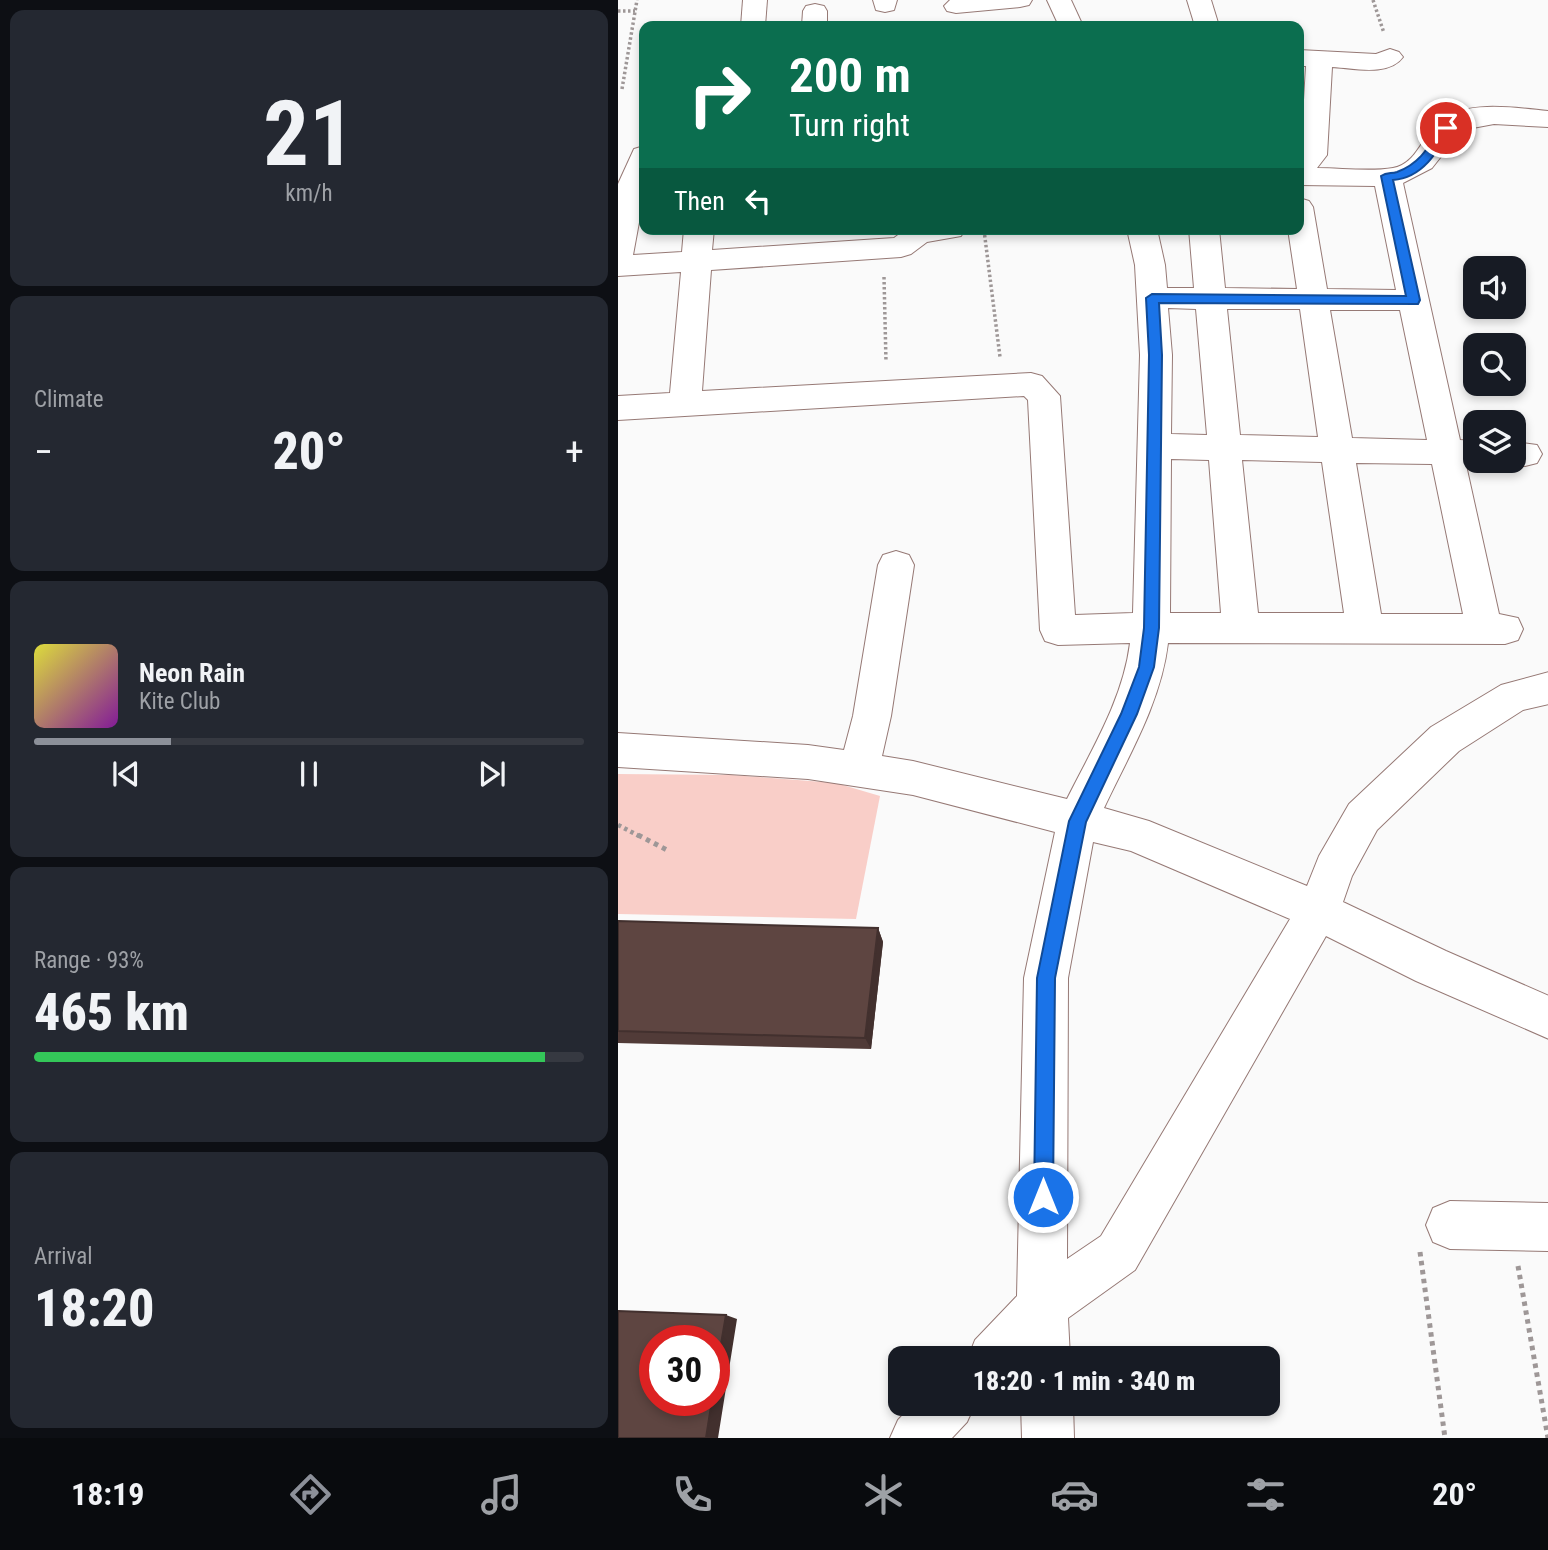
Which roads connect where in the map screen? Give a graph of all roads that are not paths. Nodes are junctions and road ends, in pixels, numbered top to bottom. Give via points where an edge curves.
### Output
1 (755, 0) edge
2 (1059, 0) edge
3 (1199, 0) edge
4 (1012, 10) edge
5 (961, 13) edge
6 (753, 21) edge
7 (1069, 21) edge
8 (1205, 21) edge
9 (1390, 57) road end
10 (1309, 59) edge
11 (1548, 119) edge
12 (1304, 165) edge
13 (639, 166) edge
14 (1304, 176) edge
15 (1387, 176) junction
16 (699, 235) edge
17 (918, 235) edge
18 (1143, 235) edge
19 (1205, 235) edge
20 (1303, 235) edge
21 (882, 239) edge
22 (815, 241) edge
23 (618, 258) edge
24 (697, 260) junction
25 (618, 266) edge
26 (1152, 298) junction
27 (1313, 299) junction
28 (1210, 300) junction
29 (1413, 300) junction
30 (685, 405) junction
31 (618, 408) edge
32 (1154, 446) junction
33 (1224, 447) junction
34 (1337, 450) junction
35 (1461, 452) edge
36 (896, 565) dead end
37 (1151, 628) junction
38 (1241, 628) junction
39 (1365, 629) junction
40 (1548, 688) edge
41 (618, 750) edge
42 (859, 770) junction
43 (1077, 821) junction
44 (1318, 911) junction
45 (1548, 1017) edge
46 (1530, 1227) edge
47 (1435, 1237) road end
48 (1042, 1306) junction
49 (1004, 1346) edge
50 (1044, 1346) edge
51 (937, 1416) edge
52 (1047, 1416) edge
53 (916, 1438) edge
54 (1048, 1438) edge

1 - 6 street
2 - 7 street
3 - 8 street
4 - 5 street
9 - 10 street via 1380,62
10 - 12 street via 1313,155
11 - 15 street via 1505,114 1465,120 1446,128 1427,160 1398,176
13 - 23 street
14 - 15 street
15 - 29 street
16 - 24 street
17 - 21 street via 901,247
18 - 26 street
19 - 28 street
20 - 27 street
21 - 22 street
22 - 24 street
24 - 25 street
24 - 30 street
26 - 28 street
26 - 32 street
27 - 28 street
27 - 29 street
27 - 34 street
28 - 33 street
29 - 35 street
30 - 31 street
30 - 37 street via 1031,384 1044,396 1058,631
32 - 33 street
32 - 37 street
33 - 34 street
33 - 38 street
34 - 35 street
34 - 39 street
35 - 39 street via 1494,629
36 - 42 street
37 - 38 street
37 - 43 street via 1146,667 1129,714
38 - 39 street
40 - 44 street via 1515,696 1445,739 1363,817 1334,869
41 - 42 street via 723,754
42 - 43 street via 913,778
43 - 44 street via 1135,834
43 - 48 street via 1046,978
44 - 45 street
44 - 48 street via 1118,1254
46 - 47 street
48 - 49 street
48 - 50 street
51 - 53 street
52 - 54 street

